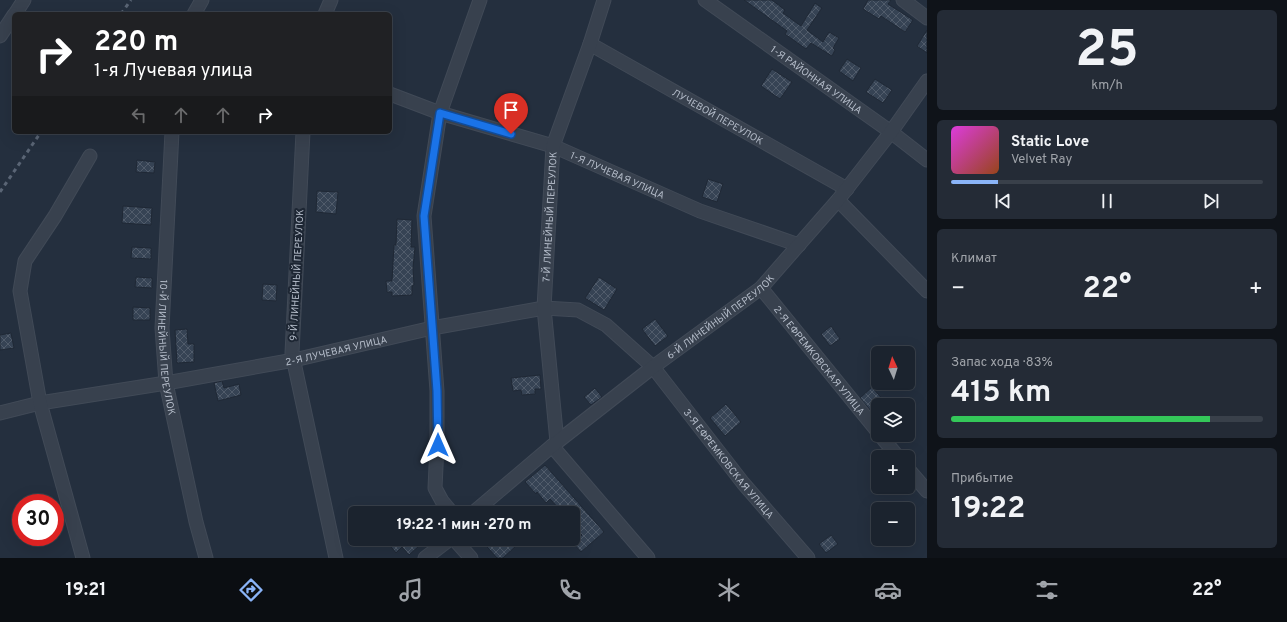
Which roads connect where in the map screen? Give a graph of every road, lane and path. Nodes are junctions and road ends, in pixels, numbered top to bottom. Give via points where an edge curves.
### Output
1 (24, 0) edge
2 (202, 0) edge
3 (331, 0) edge
4 (480, 0) edge
5 (604, 0) edge
6 (705, 0) edge
7 (903, 0) edge
8 (16, 12) edge
9 (195, 12) edge
10 (326, 12) edge
11 (12, 18) edge
12 (927, 18) edge
13 (0, 36) edge
14 (590, 44) junction
15 (927, 81) edge
16 (392, 95) edge
17 (440, 113) junction
18 (891, 132) junction
19 (172, 134) edge
20 (303, 134) edge
21 (553, 146) junction
22 (90, 156) dead end
23 (927, 160) edge
24 (847, 189) junction
25 (838, 200) junction
26 (799, 245) junction
27 (761, 288) junction
28 (927, 291) edge
29 (544, 308) junction
30 (432, 328) junction
31 (294, 360) junction
32 (653, 367) junction
33 (166, 383) junction
34 (40, 403) junction
35 (0, 413) edge
36 (871, 423) edge
37 (886, 442) edge
38 (555, 444) junction
39 (892, 450) edge
40 (915, 477) edge
41 (927, 491) edge
42 (446, 506) edge
43 (481, 506) edge
44 (441, 546) edge
45 (460, 546) edge
46 (83, 558) edge
47 (206, 558) edge
48 (336, 558) edge
49 (425, 558) edge
50 (471, 558) edge
51 (648, 558) edge
52 (808, 558) edge

1 - 8 street
2 - 9 street
3 - 10 street
4 - 17 street
5 - 14 street, 7-Й ЛИНЕЙНЫЙ ПЕРЕУЛОК
6 - 18 street, 1-Я РАЙОННАЯ УЛИЦА
7 - 12 street
11 - 13 street
14 - 21 street, 7-Й ЛИНЕЙНЫЙ ПЕРЕУЛОК
14 - 24 street, ЛУЧЕВОЙ ПЕРЕУЛОК
15 - 18 street, 6-Й ЛИНЕЙНЫЙ ПЕРЕУЛОК
16 - 17 street, 1-Я ЛУЧЕВАЯ УЛИЦА
17 - 21 street, 1-Я ЛУЧЕВАЯ УЛИЦА
17 - 30 street via 424,216
18 - 23 street, 1-Я РАЙОННАЯ УЛИЦА
18 - 24 street, 6-Й ЛИНЕЙНЫЙ ПЕРЕУЛОК
19 - 33 street, 10-Й ЛИНЕЙНЫЙ ПЕРЕУЛОК via 162,328
20 - 31 street, 9-Й ЛИНЕЙНЫЙ ПЕРЕУЛОК via 292,353
21 - 26 street, 1-Я ЛУЧЕВАЯ УЛИЦА via 700,211
21 - 29 street, 7-Й ЛИНЕЙНЫЙ ПЕРЕУЛОК
22 - 34 street via 25,261 20,291
24 - 25 street, 6-Й ЛИНЕЙНЫЙ ПЕРЕУЛОК
25 - 26 street, 6-Й ЛИНЕЙНЫЙ ПЕРЕУЛОК
25 - 28 street
26 - 27 street, 6-Й ЛИНЕЙНЫЙ ПЕРЕУЛОК
27 - 32 street, 6-Й ЛИНЕЙНЫЙ ПЕРЕУЛОК
27 - 36 street, 2-Я ЕФРЕМКОВСКАЯ УЛИЦА
29 - 30 street, 2-Я ЛУЧЕВАЯ УЛИЦА
29 - 32 street, 2-Я ЛУЧЕВАЯ УЛИЦА via 578,310 606,324
29 - 38 street, 7-Й ЛИНЕЙНЫЙ ПЕРЕУЛОК
30 - 31 street, 2-Я ЛУЧЕВАЯ УЛИЦА
30 - 42 street via 437,391 438,445 435,488
31 - 33 street, 2-Я ЛУЧЕВАЯ УЛИЦА
31 - 48 street, 9-Й ЛИНЕЙНЫЙ ПЕРЕУЛОК
32 - 38 street, 6-Й ЛИНЕЙНЫЙ ПЕРЕУЛОК
32 - 52 street, 3-Я ЕФРЕМКОВСКАЯ УЛИЦА via 743,483
33 - 34 street, 2-Я ЛУЧЕВАЯ УЛИЦА
33 - 47 street, 10-Й ЛИНЕЙНЫЙ ПЕРЕУЛОК
34 - 35 street, 2-Я ЛУЧЕВАЯ УЛИЦА
34 - 46 street
37 - 39 street
38 - 43 street, 6-Й ЛИНЕЙНЫЙ ПЕРЕУЛОК
38 - 51 street
40 - 41 street
44 - 49 street
45 - 50 street

